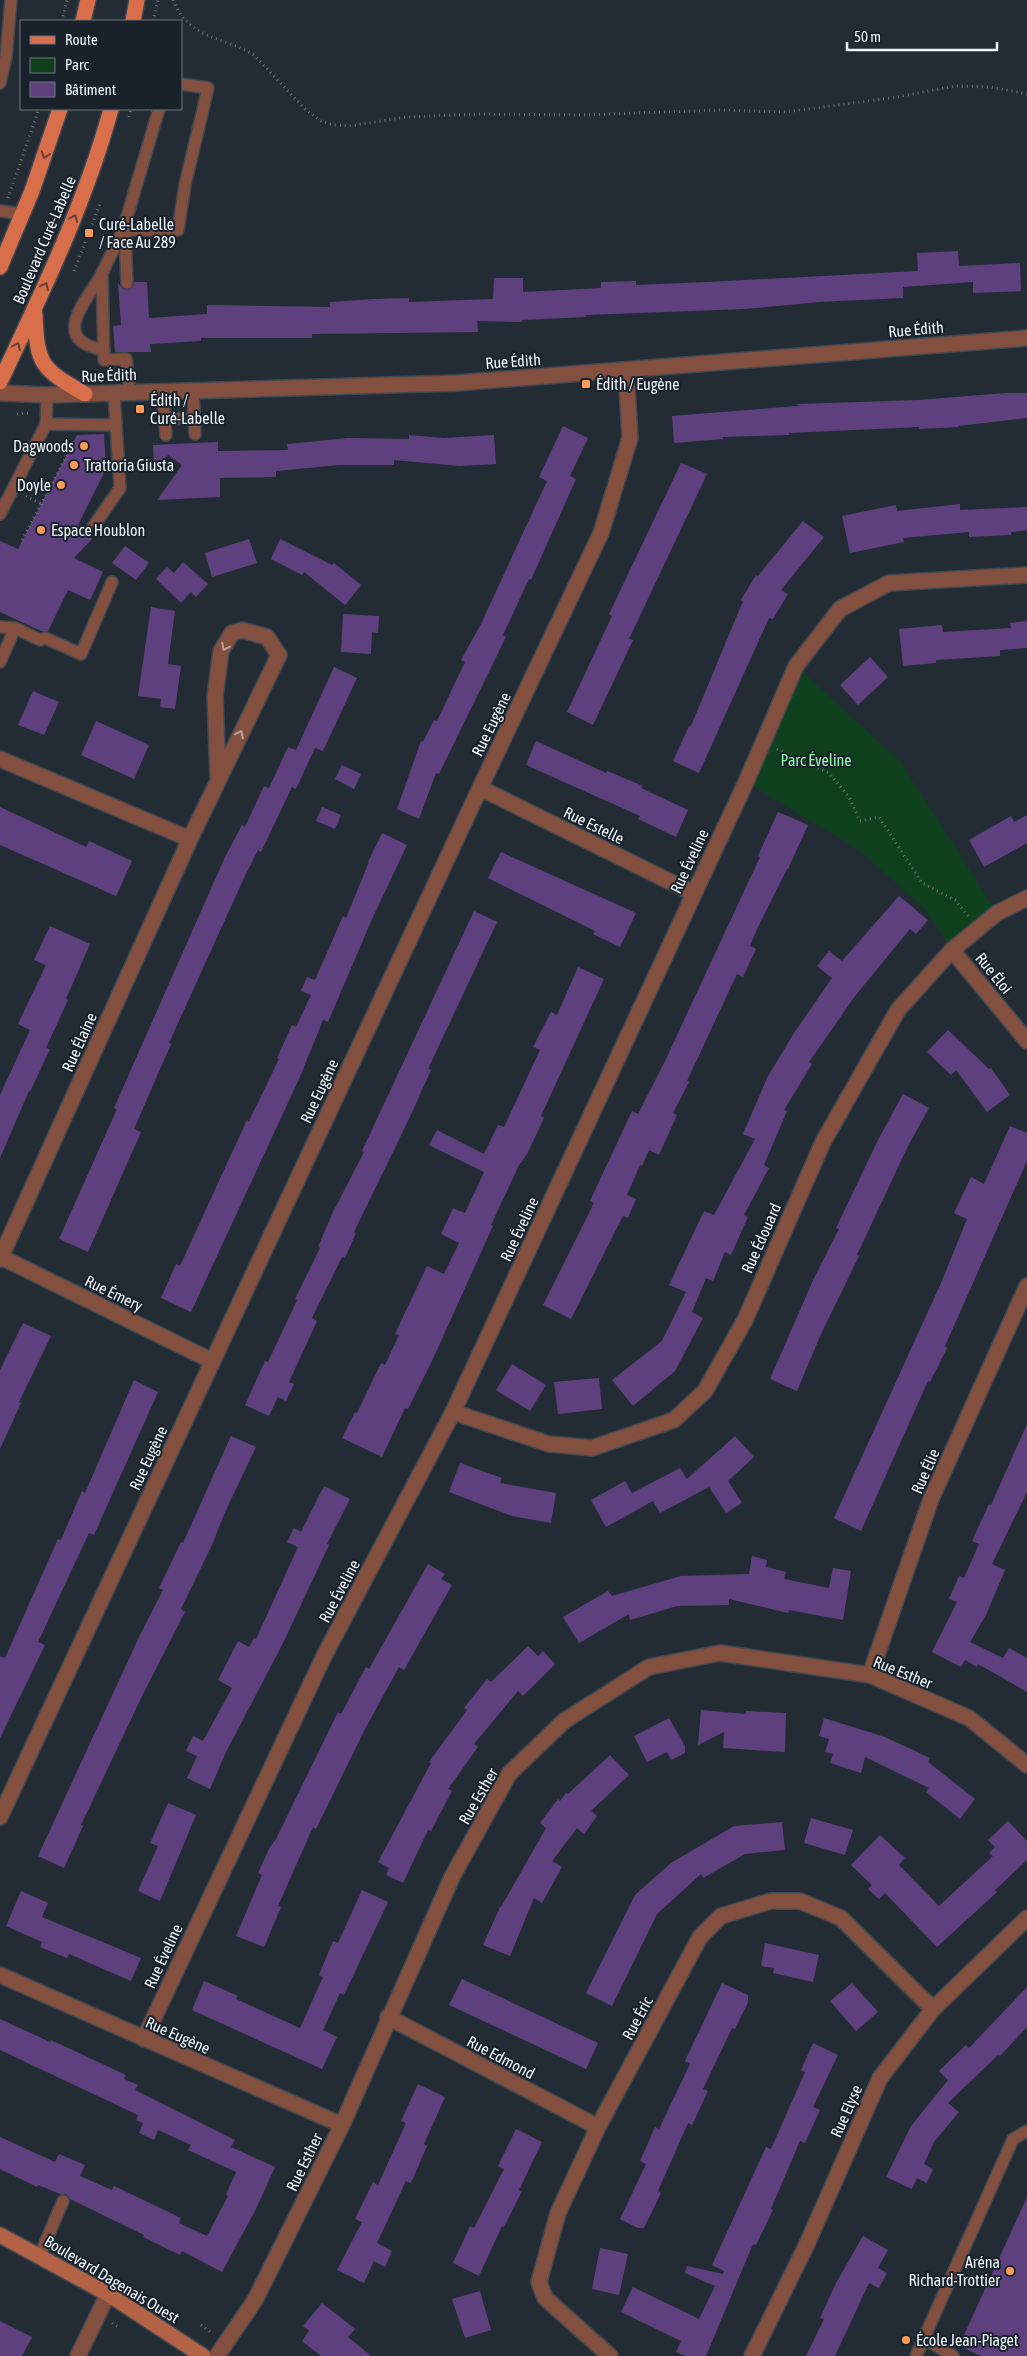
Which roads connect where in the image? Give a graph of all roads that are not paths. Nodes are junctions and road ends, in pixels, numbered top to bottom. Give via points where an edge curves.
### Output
1 (11, 0) edge
2 (88, 0) edge
3 (137, 0) edge
4 (83, 20) edge
5 (133, 20) edge
6 (0, 83) edge
7 (182, 84) edge
8 (60, 110) edge
9 (111, 110) edge
10 (159, 110) edge
11 (0, 210) edge
12 (23, 214) junction
13 (123, 230) junction
14 (0, 267) edge
15 (102, 273) junction
16 (127, 283) dead end
17 (35, 310) junction
18 (1027, 338) edge
19 (104, 350) junction
20 (626, 370) junction
21 (0, 382) edge
22 (193, 390) junction
23 (162, 391) junction
24 (130, 392) junction
25 (0, 393) edge
26 (114, 393) junction
27 (85, 394) junction
28 (47, 395) junction
29 (194, 418) junction
30 (165, 419) junction
31 (46, 424) junction
32 (116, 425) junction
33 (195, 434) dead end
34 (166, 435) dead end
35 (0, 514) edge
36 (93, 527) dead end
37 (1027, 575) edge
38 (112, 582) dead end
39 (0, 627) edge
40 (15, 628) junction
41 (0, 662) edge
42 (0, 759) edge
43 (218, 778) junction
44 (480, 788) junction
45 (190, 839) junction
46 (693, 893) junction
47 (1027, 898) edge
48 (952, 950) junction
49 (1027, 1041) edge
50 (0, 1258) edge
51 (1027, 1286) edge
52 (212, 1361) junction
53 (453, 1412) junction
54 (870, 1675) junction
55 (1027, 1765) edge
56 (0, 1817) edge
57 (1027, 1918) edge
58 (0, 1975) edge
59 (933, 2009) junction
60 (388, 2017) junction
61 (144, 2039) junction
62 (342, 2125) junction
63 (598, 2127) junction
64 (1027, 2131) edge
65 (63, 2201) dead end
66 (0, 2235) edge
67 (40, 2255) junction
68 (108, 2294) junction
69 (924, 2338) junction
70 (78, 2356) edge
71 (203, 2356) edge
72 (217, 2356) edge
73 (610, 2356) edge
74 (752, 2356) edge
75 (916, 2356) edge
76 (953, 2356) edge

1 - 6 lane via 6,57
2 - 4 main road
3 - 5 main road
7 - 13 lane via 208,88 178,230
8 -> 12 main road, Boulevard Curé-Labelle
17 -> 9 main road, Boulevard Curé-Labelle via 77,211
10 - 13 lane
11 - 12 lane
12 - 14 main road, Boulevard Curé-Labelle
13 - 15 lane
13 - 16 lane
15 - 19 lane
15 - 19 lane via 78,314 74,330 79,342
21 -> 17 main road, Boulevard Curé-Labelle
17 - 27 main road via 37,348 42,363 53,375
18 - 20 street, Rue Édith
19 - 24 lane via 104,360 126,359
20 - 22 street, Rue Édith via 457,383
20 - 44 street, Rue Eugène via 630,438 601,533
22 - 23 street, Rue Édith
22 - 29 lane
23 - 24 street, Rue Édith
23 - 30 lane
24 - 26 street, Rue Édith
25 - 28 street, Rue Édith
26 - 27 street, Rue Édith
26 - 32 lane
27 - 28 street, Rue Édith
28 - 31 lane
29 - 30 lane
29 - 33 lane
30 - 34 lane
31 - 32 lane
31 - 35 lane
32 - 36 lane via 120,488
37 - 46 street, Rue Éveline via 889,583 840,609 796,666
38 - 40 lane via 81,654
39 - 40 lane
40 - 41 lane
42 - 45 street
43 -> 43 street, Rue Élaine via 280,655 267,637 242,630 232,633 222,652 215,696
43 - 45 street, Rue Élaine
44 - 46 street, Rue Estelle
44 - 52 street, Rue Eugène
45 - 50 street, Rue Élaine
46 - 53 street, Rue Éveline
47 - 48 street, Rue Édouard via 997,913
48 - 49 street, Rue Éloi
48 - 53 street, Rue Édouard via 898,1010 823,1142 745,1320 705,1391 674,1420 592,1448 549,1444
50 - 52 street, Rue Émery
51 - 54 street, Rue Élie via 931,1499
52 - 56 street, Rue Eugène
53 - 61 street, Rue Éveline via 324,1656
54 - 55 street, Rue Esther via 970,1718
54 - 60 street, Rue Esther via 720,1653 650,1667 564,1721 509,1774 452,1877
57 - 59 street, Rue Elyse
58 - 61 street, Rue Eugène
59 - 63 street, Rue Éric via 841,1918 790,1901 770,1901 721,1916 700,1937
59 - 74 street, Rue Elyse via 880,2078 807,2244
60 - 62 street, Rue Esther
60 - 63 street, Rue Edmond
61 - 62 street, Rue Eugène
62 - 72 street, Rue Esther via 255,2300
63 - 73 street, Rue Éric via 558,2214 539,2282 545,2298
64 - 69 lane via 1013,2139
65 - 67 lane
66 - 67 main road, Boulevard Dagenais Ouest
67 - 68 main road, Boulevard Dagenais Ouest
68 - 70 street
68 - 71 main road, Boulevard Dagenais Ouest
69 - 75 lane
69 - 76 lane

